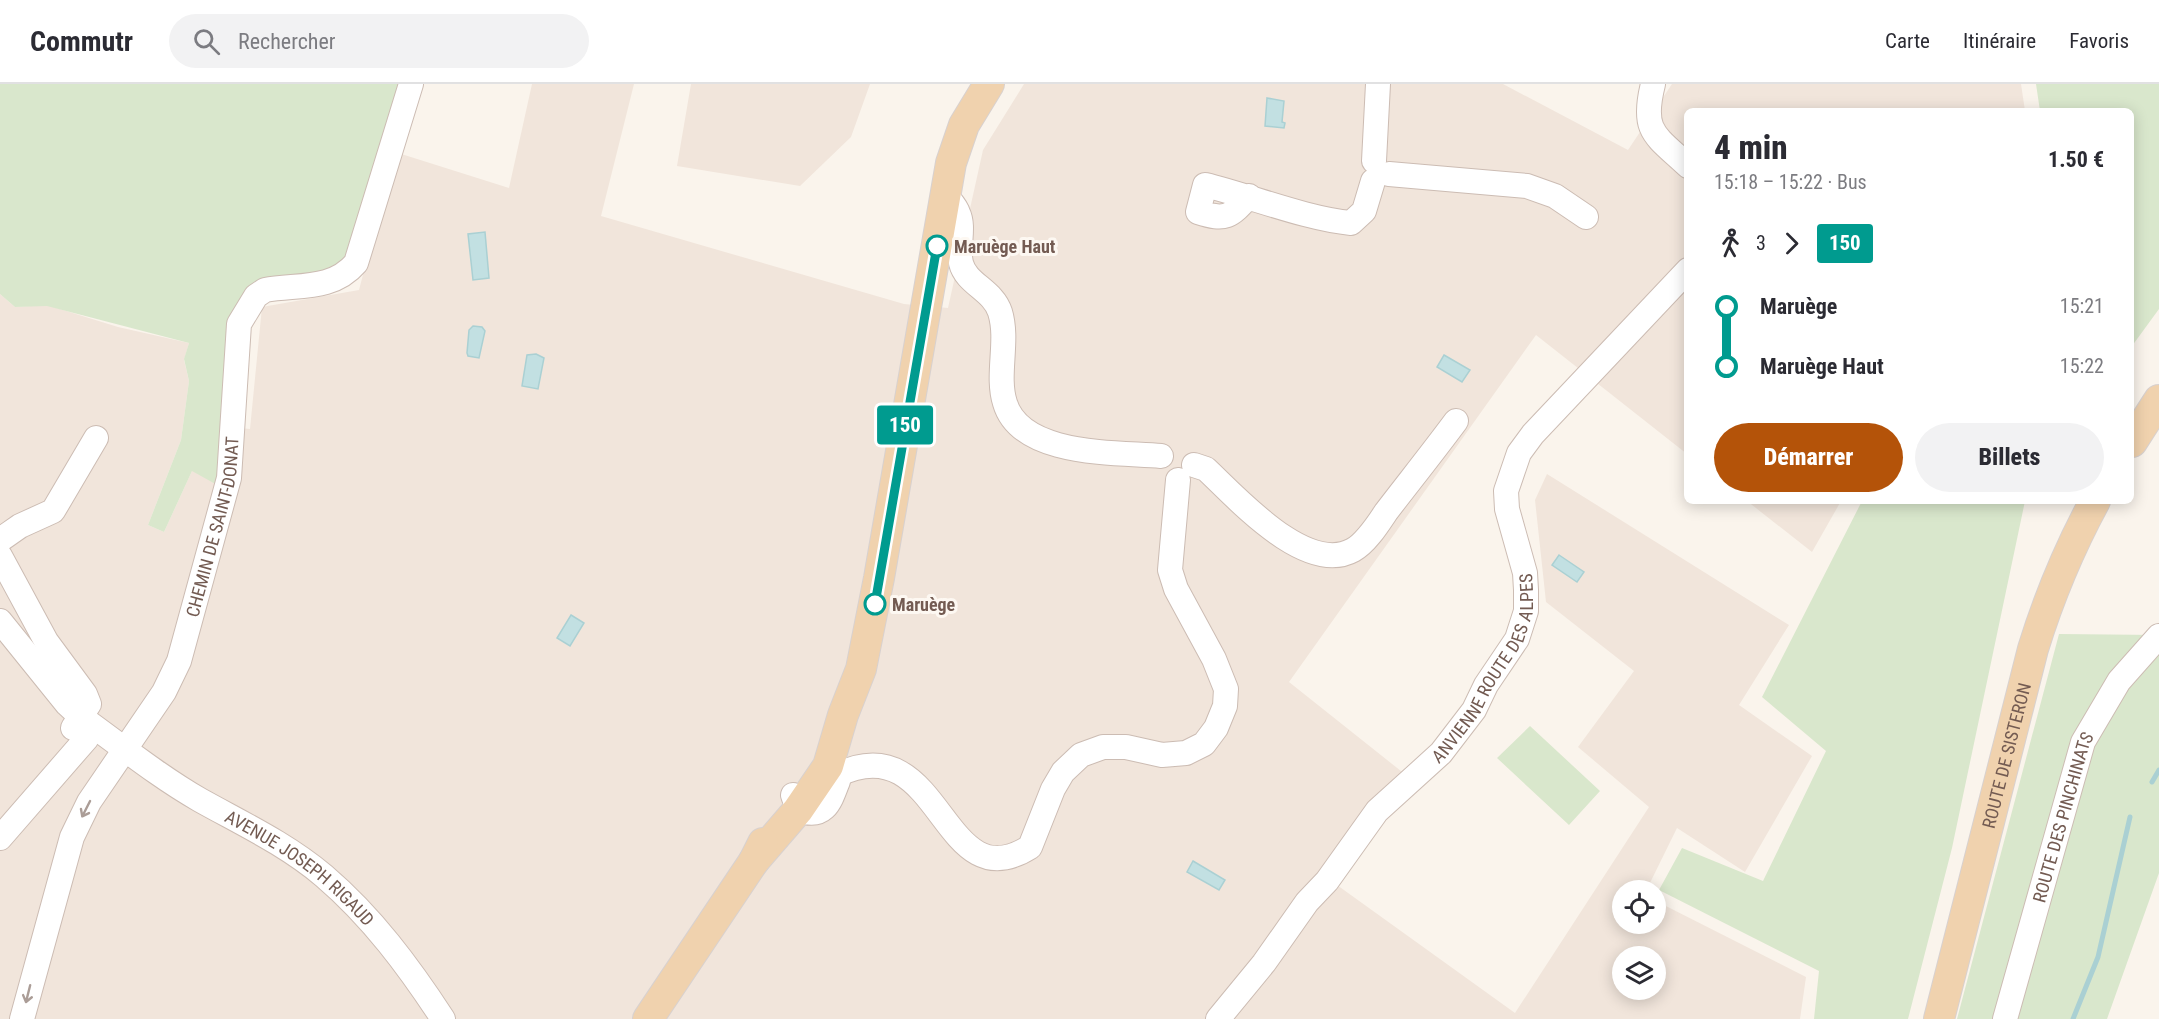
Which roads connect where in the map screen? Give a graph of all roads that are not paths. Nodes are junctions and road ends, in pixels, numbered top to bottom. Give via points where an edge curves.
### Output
1 (411, 84) edge
2 (989, 84) edge
3 (1378, 84) edge
4 (1653, 84) edge
5 (1684, 162) edge
6 (1378, 172) junction
7 (945, 194) junction
8 (1249, 196) dead end
9 (1586, 216) dead end
10 (1684, 274) edge
11 (2159, 400) edge
12 (1456, 421) dead end
13 (96, 438) dead end
14 (2134, 439) edge
15 (1161, 456) dead end
16 (2093, 504) edge
17 (0, 540) edge
18 (0, 556) edge
19 (0, 621) edge
20 (2159, 636) edge
21 (0, 644) edge
22 (80, 728) junction
23 (122, 754) junction
24 (826, 769) junction
25 (0, 838) edge
26 (21, 1019) edge
27 (427, 1019) edge
28 (443, 1019) edge
29 (648, 1019) edge
30 (1218, 1019) edge
31 (1939, 1019) edge
32 (2005, 1019) edge

1 - 23 street, CHEMIN DE SAINT-DONAT via 356,263 345,276 332,282 265,290 256,296 239,324 229,478 223,510 179,661 164,692
2 - 7 main road via 960,134
3 - 6 street
4 - 5 street via 1647,117 1654,134
6 - 8 street via 1364,211 1351,223
6 - 9 street via 1527,186 1555,195
7 - 15 street via 959,213 961,263 966,275 993,297 1000,312 1005,404 1013,417 1037,439 1096,451
7 - 24 main road via 875,604 861,669
10 - 30 street, ANVIENNE ROUTE DES ALPES via 1519,453 1506,491 1507,509 1525,573 1526,611 1517,639 1474,710 1441,753 1377,811
11 - 14 main road
12 - 24 street via 1374,528 1354,549 1334,556 1308,549 1265,524 1206,469 1186,473 1170,570 1176,589 1214,659 1226,689 1226,706 1204,744 1186,753 1162,755 1126,747 1102,747 1081,755 1063,772 1053,789 1030,847 1003,860 987,857 968,847 927,795 902,772 881,764
13 - 17 street via 53,511
16 - 31 main road, ROUTE DE SISTERON via 2072,542 2033,649
18 - 22 street via 46,641 85,694 89,704
19 - 22 street via 67,704
20 - 32 street, ROUTE DES PINCHINATS via 2119,681 2083,742
21 - 22 street via 54,712
22 - 23 street
22 - 25 street
23 -> 26 street, CHEMIN DE SAINT-DONAT via 89,802 72,837
23 - 27 street, AVENUE JOSEPH RIGAUD via 174,800 256,844 314,887 366,938
23 - 28 street, AVENUE JOSEPH RIGAUD via 264,834 324,877 350,900 405,963
24 - 29 main road via 796,802

